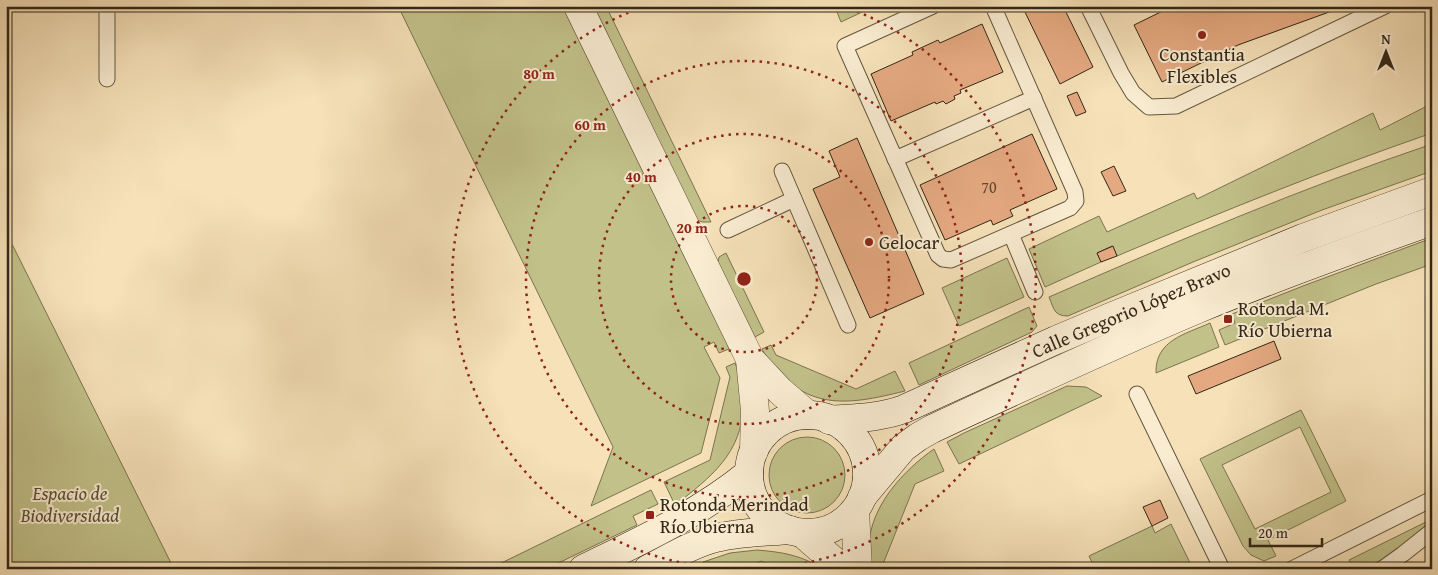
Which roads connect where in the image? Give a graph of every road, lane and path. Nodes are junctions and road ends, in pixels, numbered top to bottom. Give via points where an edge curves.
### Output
1 (107, 6) edge
2 (578, 6) edge
3 (933, 6) edge
4 (993, 6) edge
5 (1088, 6) edge
6 (1385, 6) edge
7 (107, 79) dead end
8 (1034, 98) junction
9 (895, 159) junction
10 (782, 171) dead end
11 (1432, 191) edge
12 (794, 200) junction
13 (1432, 221) edge
14 (728, 230) dead end
15 (1011, 234) junction
16 (1035, 292) dead end
17 (848, 325) dead end
18 (750, 359) junction
19 (1137, 394) dead end
20 (819, 418) junction
21 (752, 462) junction
22 (1432, 499) edge
23 (858, 504) junction
24 (796, 531) junction
25 (1432, 531) edge
26 (583, 569) edge
27 (648, 569) edge
28 (843, 569) edge
29 (858, 569) edge
30 (1222, 569) edge
31 (1292, 569) edge
32 (1382, 569) edge

1 - 7 lane
2 - 18 main road
3 - 9 lane via 845,46
4 - 8 lane
5 - 6 lane via 1133,93 1149,107 1176,106
8 - 9 lane
8 - 15 lane via 1076,201 1070,208
9 - 15 lane via 938,255 944,259 951,260
10 - 12 lane
11 - 20 main road, Calle Gregorio López Bravo via 1303,238 1099,322 892,414
12 - 14 lane
12 - 17 lane
13 - 23 main road, Calle Gregorio López Bravo via 1199,309 932,429 903,448
15 - 16 lane
18 - 20 main road via 780,391
18 - 21 main road via 755,411
19 - 30 lane
20 - 21 main road via 784,420 759,440
20 - 23 main road via 840,425 862,450 867,474
21 - 24 main road via 750,486 759,507 777,524
21 - 26 main road via 728,490 674,523
22 - 31 lane
23 - 24 main road via 841,523 831,528 818,532
23 - 29 main road
24 - 27 main road via 716,538
24 - 28 main road
25 - 32 lane

